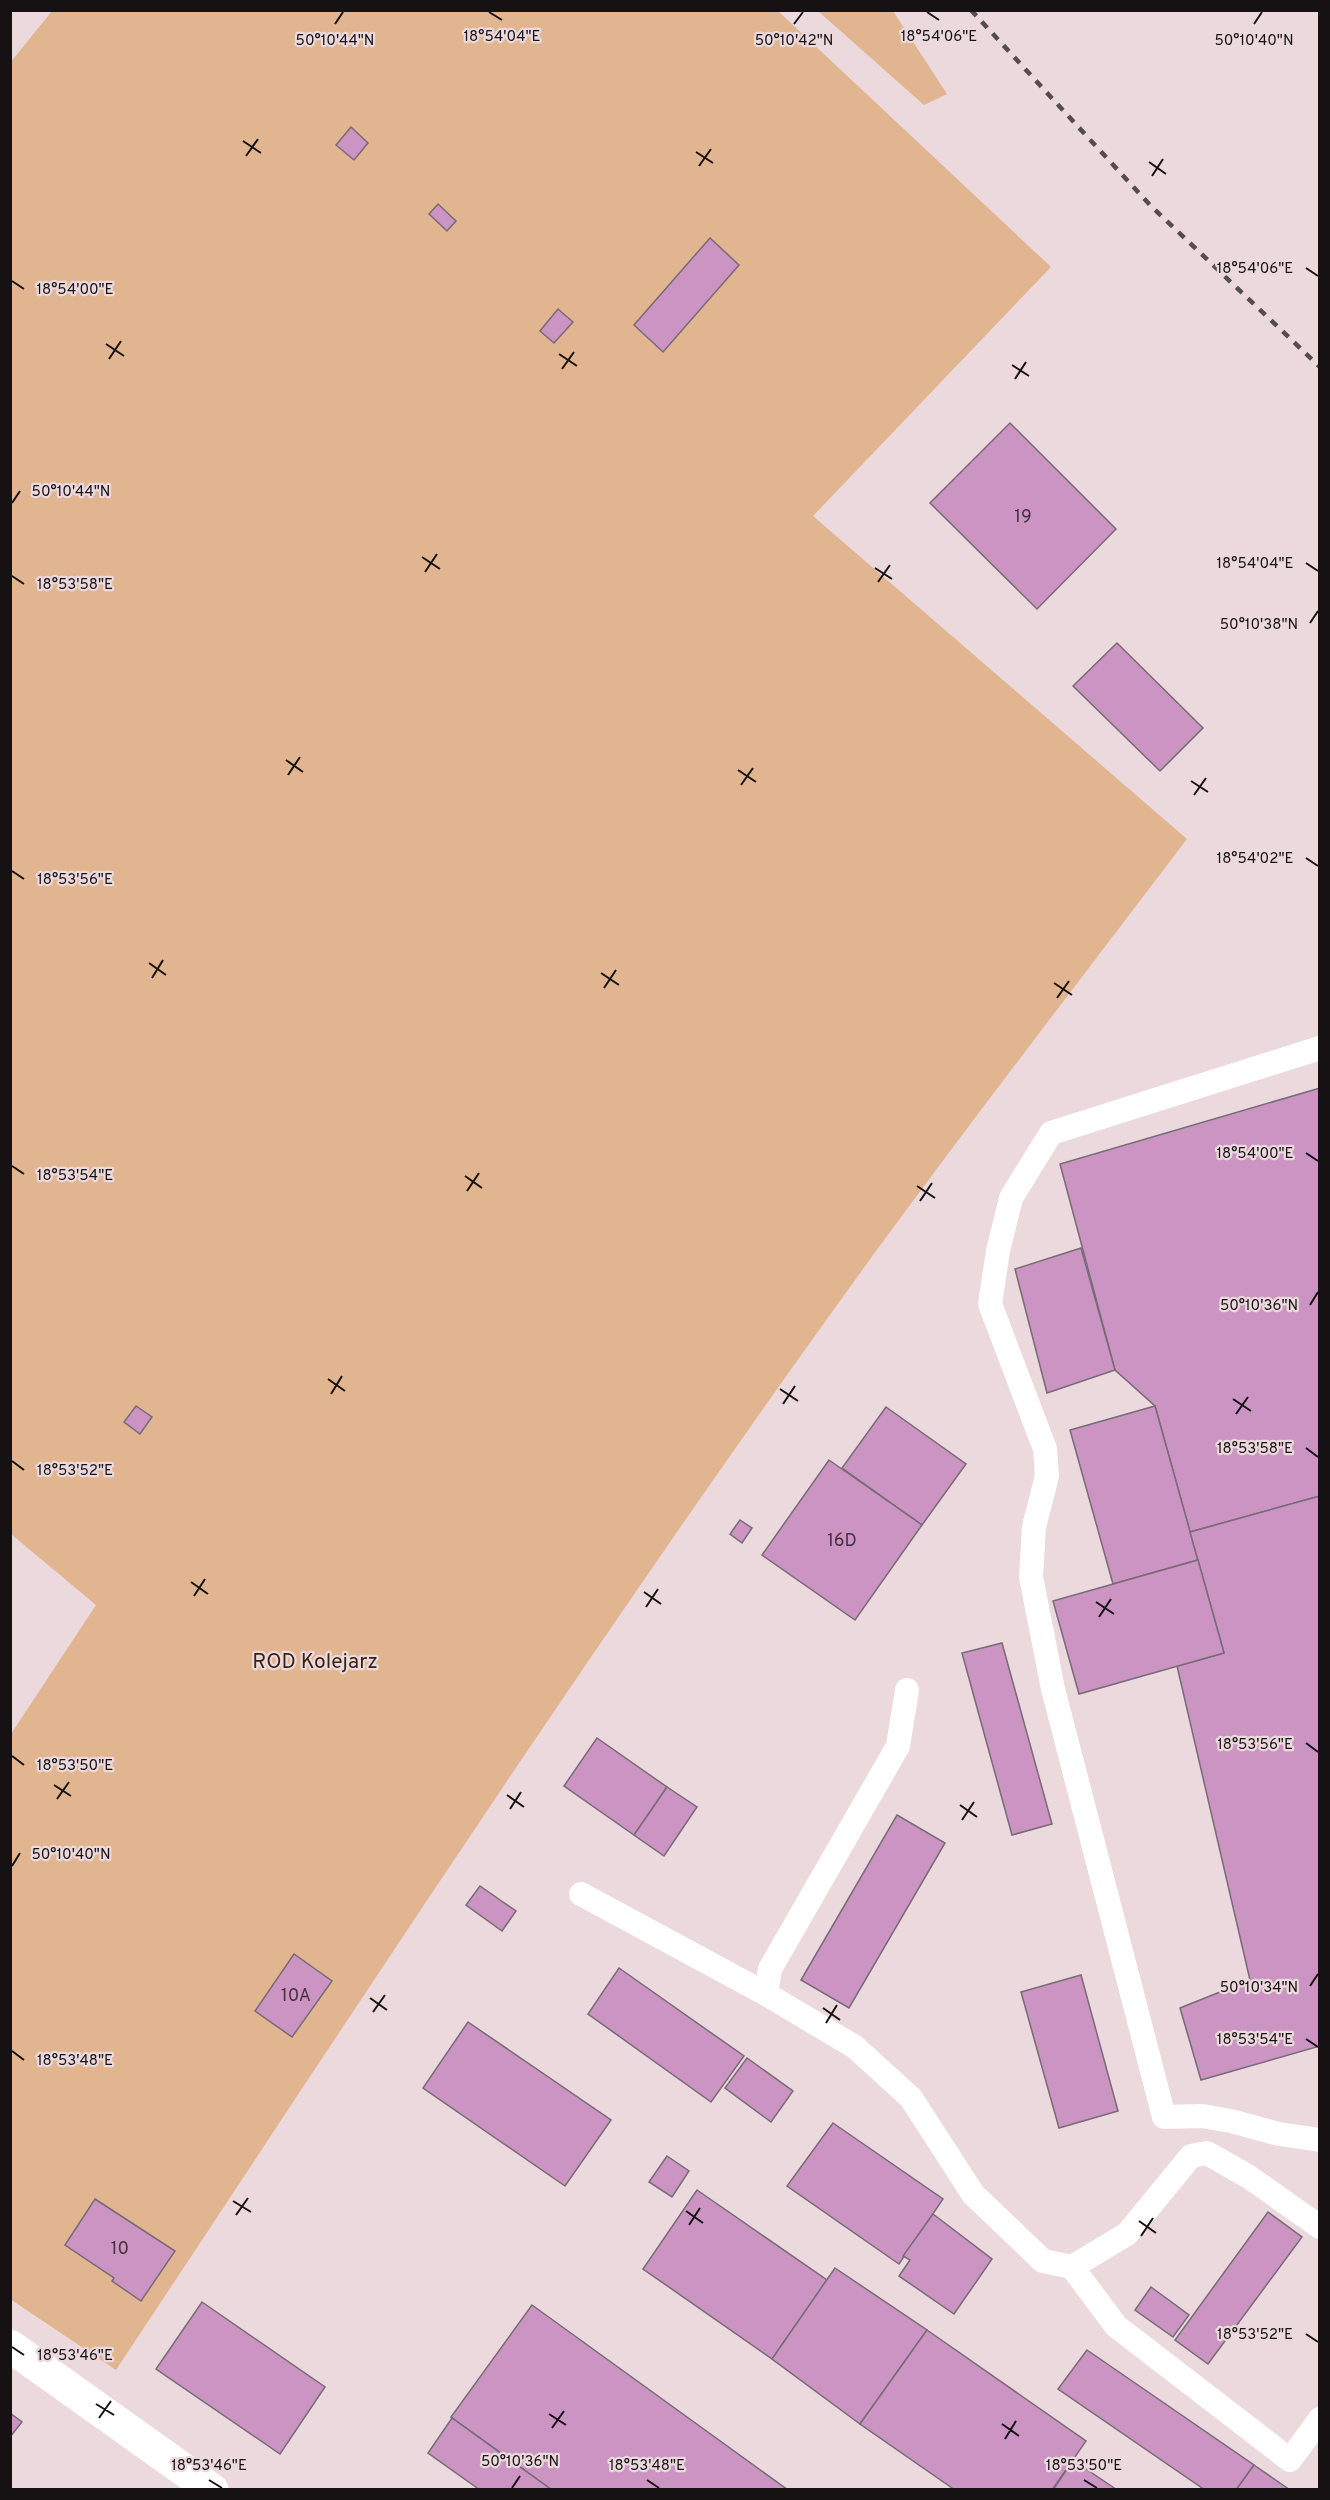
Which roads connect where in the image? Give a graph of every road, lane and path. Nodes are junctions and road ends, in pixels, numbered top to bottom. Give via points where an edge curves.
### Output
1 (1320, 1048) edge
2 (907, 1690) dead end
3 (581, 1894) dead end
4 (766, 1994) junction
5 (1320, 2140) edge
6 (1320, 2227) edge
7 (1072, 2267) junction
8 (10, 2346) edge
9 (1320, 2419) edge
10 (212, 2490) edge

1 - 5 lane via 1051,1133 1011,1198 990,1304 1045,1449 1047,1476 1034,1527 1031,1577 1053,1689 1164,2117 1202,2116
2 - 4 lane via 898,1746 770,1969
3 - 4 lane
4 - 7 lane via 855,2047 911,2098 973,2194 1043,2261
6 - 7 lane via 1207,2153 1191,2156 1127,2234
7 - 9 lane via 1116,2326 1290,2460
8 - 10 street

